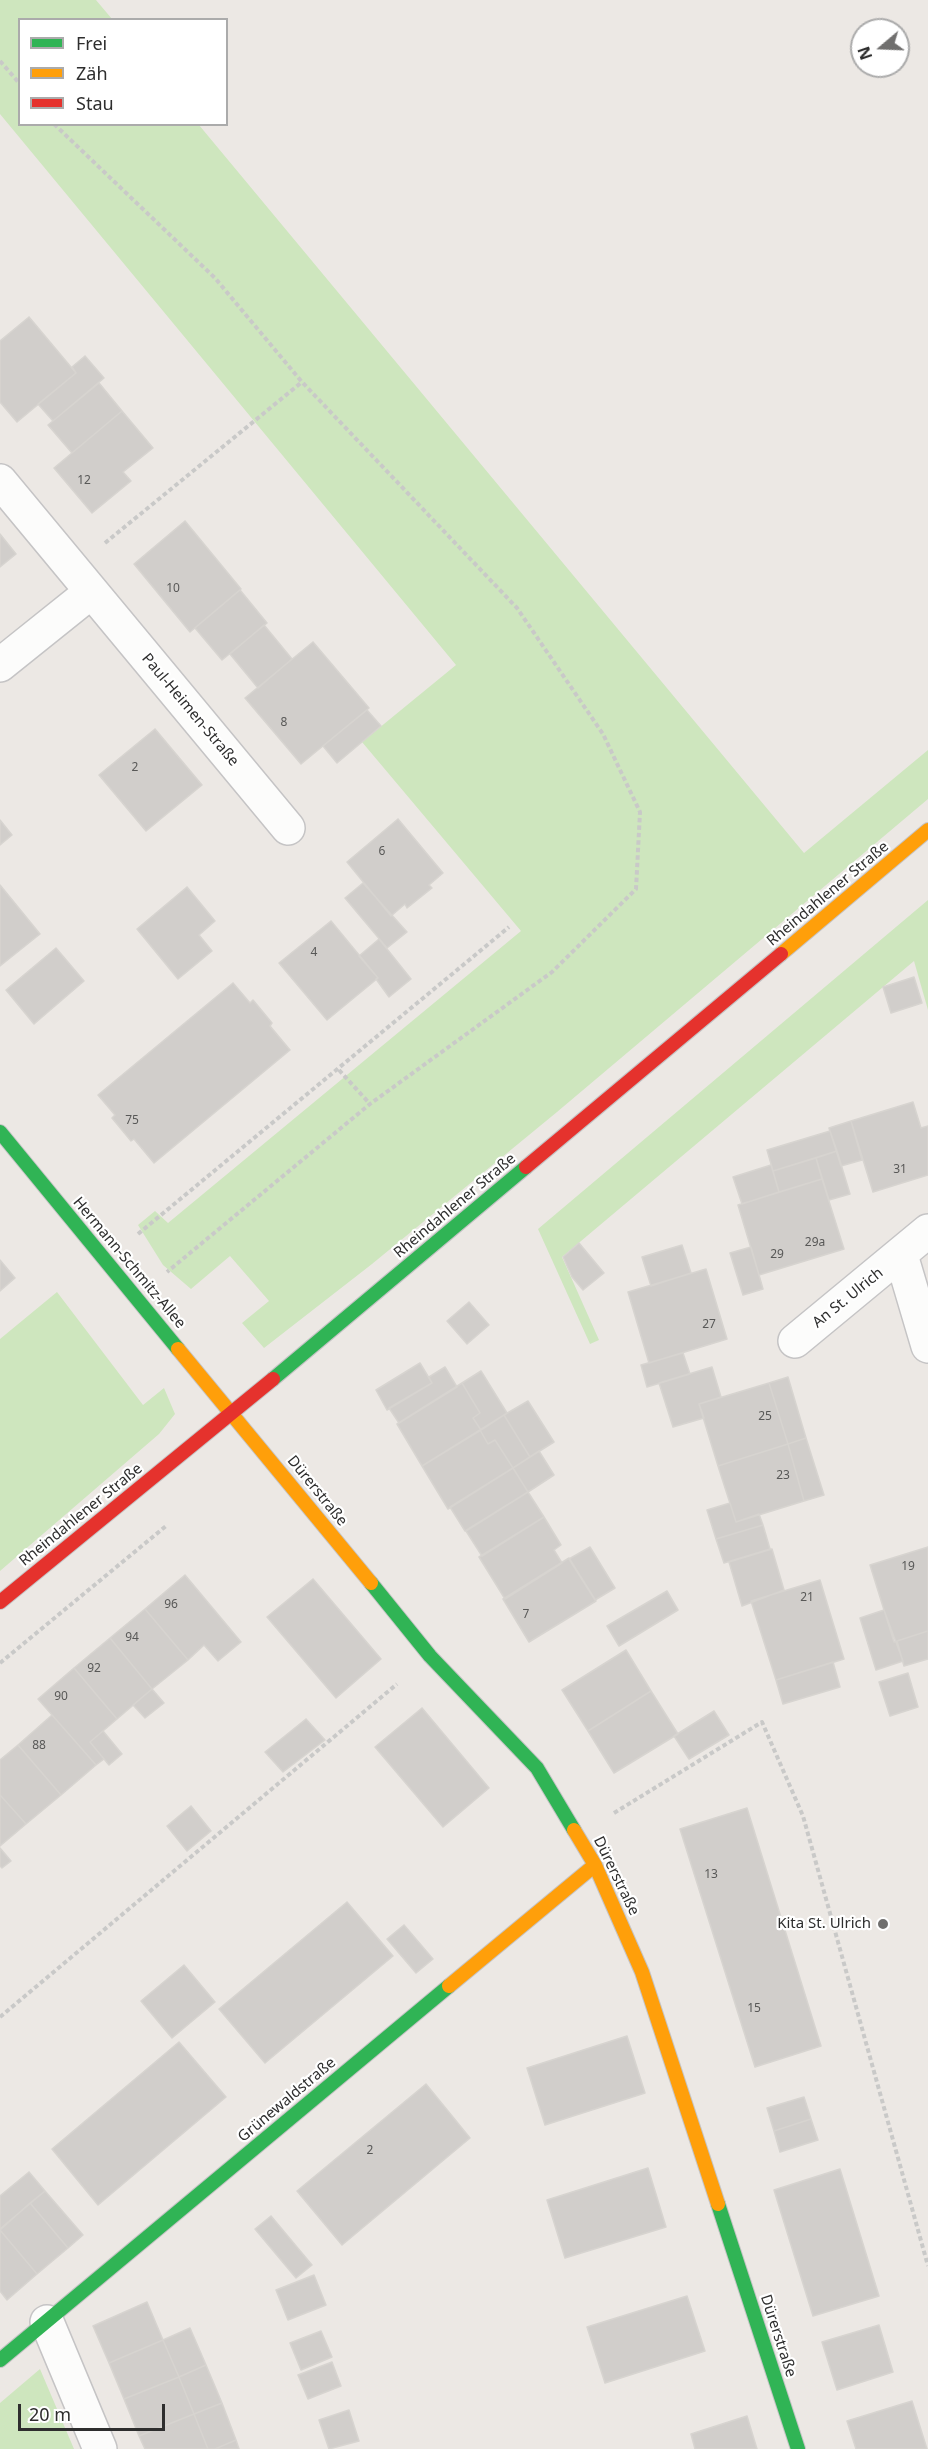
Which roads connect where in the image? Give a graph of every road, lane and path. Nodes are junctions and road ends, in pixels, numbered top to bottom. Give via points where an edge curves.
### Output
1 (0, 61) edge
2 (18, 82) edge
3 (56, 126) edge
4 (302, 382) junction
5 (0, 481) edge
6 (82, 581) junction
7 (0, 665) edge
8 (288, 828) dead end
9 (928, 830) edge
10 (509, 927) dead end
11 (339, 1070) junction
12 (370, 1104) junction
13 (0, 1132) edge
14 (928, 1231) edge
15 (902, 1255) junction
16 (105, 1261) junction
17 (135, 1298) junction
18 (795, 1341) dead end
19 (928, 1346) edge
20 (233, 1413) junction
21 (0, 1602) edge
22 (430, 1656) junction
23 (595, 1865) junction
24 (0, 2017) edge
25 (928, 2266) edge
26 (47, 2322) junction
27 (0, 2360) edge
28 (100, 2449) edge
29 (798, 2449) edge

1 - 2 path
3 - 4 path via 215,278
4 - 6 path
4 - 12 path via 517,608 603,734 640,812 636,890 552,972
5 - 6 street, Paul-Heimen-Straße
6 - 7 street
6 - 8 street, Paul-Heimen-Straße
9 - 20 street, Rheindahlener Straße
10 - 11 path
11 - 12 path
11 - 16 path
12 - 17 path
13 - 16 street, Hermann-Schmitz-Allee
14 - 15 street, An St. Ulrich
15 - 18 street, An St. Ulrich
15 - 19 street, An St. Ulrich
16 - 17 street, Hermann-Schmitz-Allee
17 - 20 street, Hermann-Schmitz-Allee
20 - 21 street, Rheindahlener Straße
20 - 22 street, Dürerstraße
22 - 23 street, Dürerstraße via 537,1768
22 - 24 path
23 - 25 path via 601,1821 762,1722 803,1816
23 - 26 street, Grünewaldstraße
23 - 29 street, Dürerstraße via 642,1972
26 - 27 street, Grünewaldstraße
26 - 28 street

